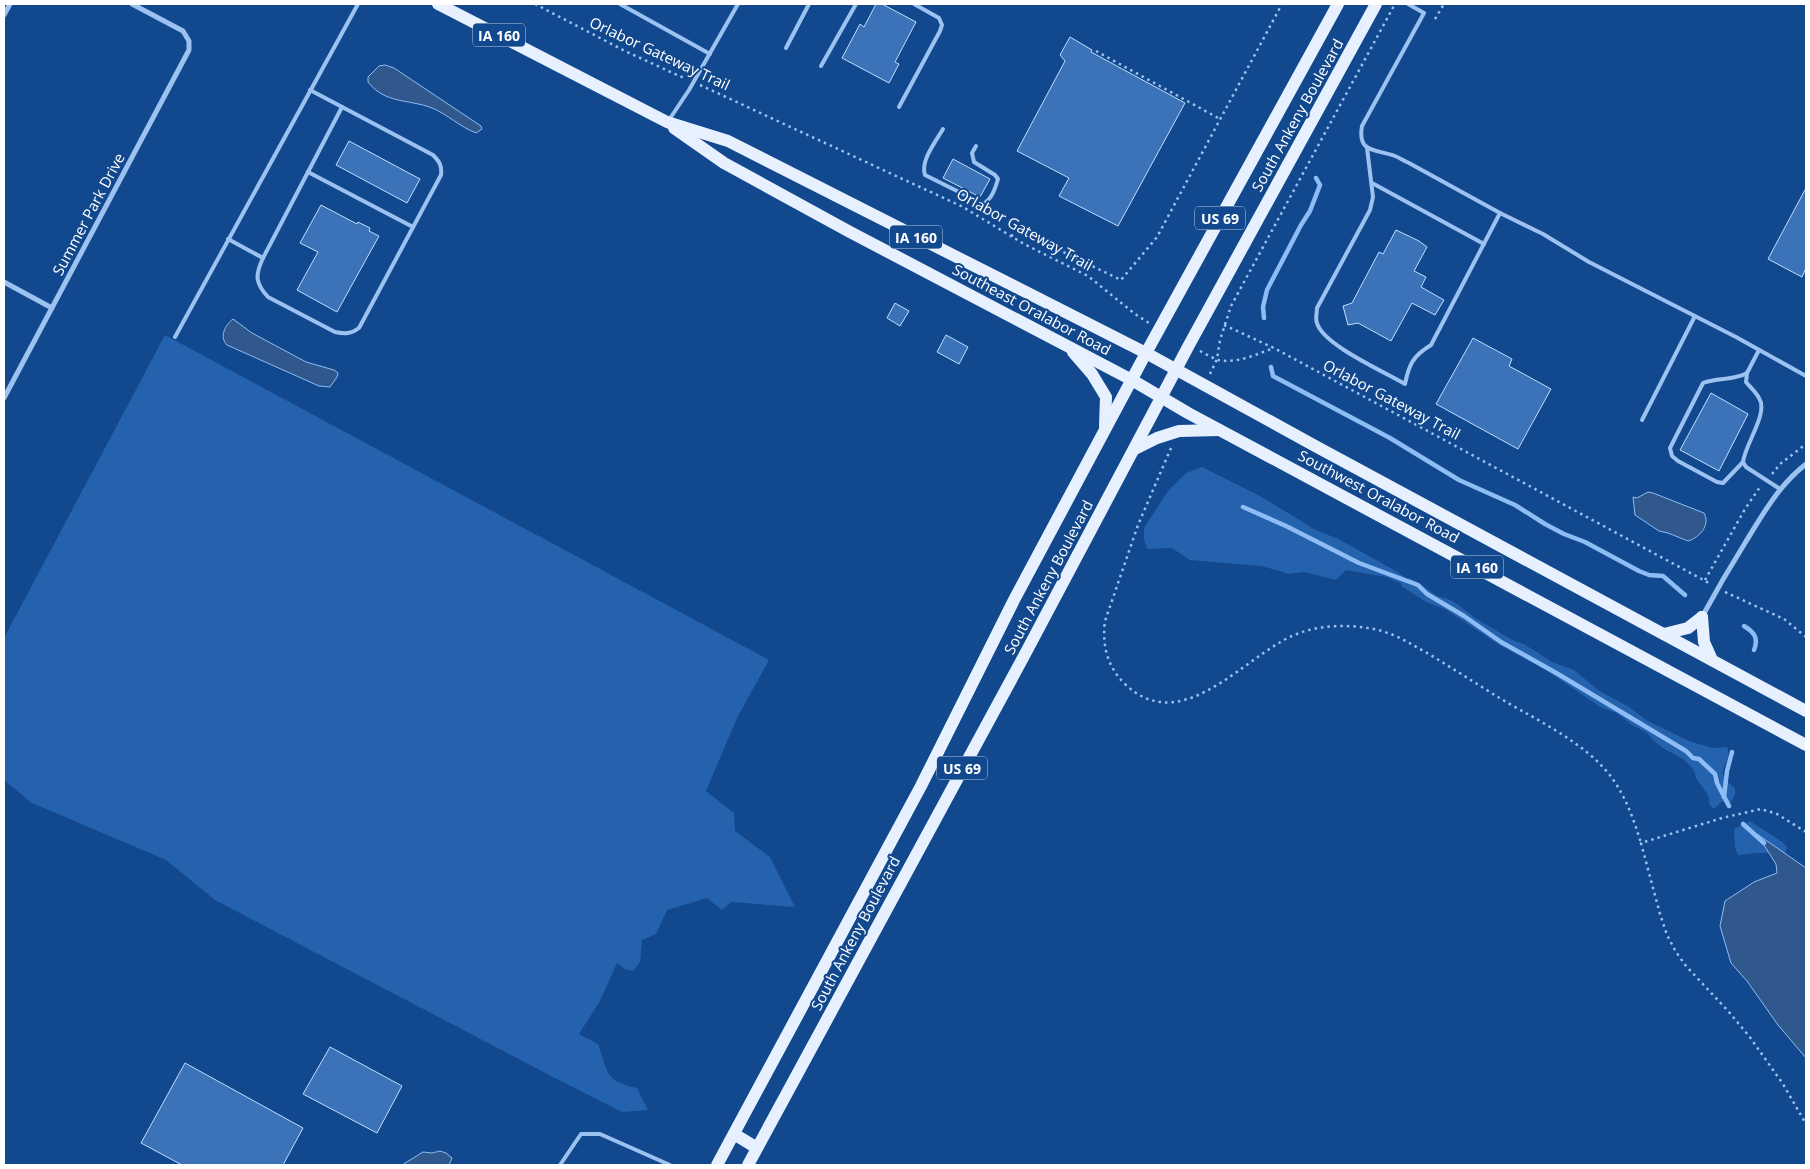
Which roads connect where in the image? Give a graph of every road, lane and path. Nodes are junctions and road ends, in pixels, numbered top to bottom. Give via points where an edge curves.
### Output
1 (10, 4) edge
2 (132, 4) edge
3 (358, 4) edge
4 (438, 4) edge
5 (536, 4) edge
6 (620, 4) edge
7 (738, 4) edge
8 (809, 4) edge
9 (856, 4) edge
10 (914, 4) edge
11 (1282, 4) edge
12 (1338, 4) edge
13 (1376, 4) edge
14 (1395, 4) edge
15 (1408, 4) edge
16 (1444, 4) edge
17 (4, 15) edge
18 (1435, 19) dead end
19 (786, 48) dead end
20 (1096, 52) dead end
21 (710, 54) junction
22 (822, 66) dead end
23 (694, 82) junction
24 (310, 90) junction
25 (342, 107) junction
26 (899, 107) dead end
27 (1220, 120) junction
28 (667, 122) junction
29 (943, 128) dead end
30 (976, 146) dead end
31 (1367, 148) junction
32 (308, 172) junction
33 (1372, 183) junction
34 (1500, 213) junction
35 (413, 227) junction
36 (1011, 236) junction
37 (228, 240) junction
38 (1484, 244) junction
39 (263, 258) junction
40 (4, 282) edge
41 (52, 308) junction
42 (1695, 316) junction
43 (1224, 325) junction
44 (1159, 330) junction
45 (175, 337) dead end
46 (1066, 345) junction
47 (1189, 345) junction
48 (1274, 348) junction
49 (1759, 350) junction
50 (1146, 353) junction
51 (1217, 359) junction
52 (1161, 362) joint
53 (1176, 370) junction
54 (1747, 373) junction
55 (1806, 376) edge
56 (1132, 380) junction
57 (1204, 386) junction
58 (1148, 390) joint
59 (4, 398) edge
60 (1162, 398) junction
61 (1642, 420) dead end
62 (1220, 430) junction
63 (1179, 431) junction
64 (1104, 433) junction
65 (1806, 444) edge
66 (1135, 449) junction
67 (1742, 462) junction
68 (1806, 464) edge
69 (1766, 480) junction
70 (1780, 489) junction
71 (1705, 580) junction
72 (1717, 588) junction
73 (1702, 617) junction
74 (1664, 634) junction
75 (1806, 637) edge
76 (1712, 660) junction
77 (1806, 711) edge
78 (1806, 745) edge
79 (1806, 832) edge
80 (1641, 843) junction
81 (1806, 1124) edge
82 (734, 1134) junction
83 (757, 1148) junction
84 (560, 1165) edge
85 (670, 1165) edge
86 (717, 1165) edge
87 (748, 1165) edge

1 - 17 street
2 - 41 street, Summer Park Drive via 187,36 187,56
3 - 24 lane
4 - 28 main road, Southeast Oralabor Road / IA 160
5 - 23 path, Orlabor Gateway Trail via 625,51
6 - 21 lane
7 - 21 lane
8 - 19 lane
9 - 22 lane
10 - 26 lane via 939,18 942,24
11 - 27 path
12 - 44 main road, South Ankeny Boulevard / US 69
13 - 47 main road, South Ankeny Boulevard / US 69
14 - 43 path via 1231,306
15 - 31 lane via 1424,13 1362,126 1362,140
16 - 18 path
20 - 27 path
21 - 23 lane
23 - 28 lane
23 - 36 path, Orlabor Gateway Trail via 949,200
24 - 25 lane
24 - 37 lane
25 - 32 lane
25 - 35 lane via 439,161 441,176
27 - 36 path via 1156,237 1121,280 1020,231
28 - 46 main road, Southeast Oralabor Road / IA 160 via 724,163
28 - 50 main road, Southeast Oralabor Road / IA 160 via 728,141
29 - 30 lane via 926,161 925,175 983,204 988,201 998,179 974,162 972,154
31 - 33 lane
31 - 34 lane via 1394,155
32 - 35 lane
32 - 39 lane
33 - 38 lane
33 - 38 lane via 1370,210 1317,308 1316,323 1323,336 1337,346 1405,384 1408,368 1418,354 1431,345
34 - 38 lane
34 - 42 lane
35 - 39 lane via 367,315 352,333 335,332 268,297 257,280 257,269
36 - 44 path, Orlabor Gateway Trail via 1088,276
37 - 39 lane
37 - 45 lane
40 - 41 street
41 - 59 street, Summer Park Drive
42 - 49 lane
42 - 61 lane
43 - 48 path, Orlabor Gateway Trail
43 - 51 path
44 - 50 main road, South Ankeny Boulevard / US 69
46 - 56 main road, Southeast Oralabor Road / IA 160
46 - 64 main road via 1092,374 1106,397
47 - 51 path
47 - 53 main road, South Ankeny Boulevard / US 69
48 - 51 path via 1231,361
48 - 71 path, Orlabor Gateway Trail
49 - 54 lane
49 - 55 lane
50 - 52 main road, Southeast Oralabor Road / IA 160
50 - 56 main road, South Ankeny Boulevard / US 69
51 - 57 path
52 - 53 main road, Southwest Oralabor Road / IA 160
53 - 57 main road, Southwest Oralabor Road / IA 160
53 - 60 main road, South Ankeny Boulevard / US 69
54 - 67 lane via 1746,382 1762,405
54 - 67 lane via 1738,378 1703,383 1670,448 1678,461 1717,482 1723,483
56 - 58 main road, Southeast Oralabor Road / IA 160
56 - 64 main road, South Ankeny Boulevard / US 69
57 - 74 main road, Southwest Oralabor Road / IA 160
58 - 60 main road, Southwest Oralabor Road / IA 160
60 - 62 main road, Southwest Oralabor Road / IA 160
60 - 66 main road, South Ankeny Boulevard / US 69
62 - 63 main road
62 - 78 main road, Southwest Oralabor Road / IA 160
63 - 66 main road
63 - 80 path via 1138,524 1105,621 1103,634 1107,655 1111,666 1126,684 1146,699 1167,702 1191,699 1289,637 1306,631 1341,626 1384,631 1462,674 1592,757 1622,793
64 - 82 main road, South Ankeny Boulevard / US 69 via 1014,600 917,794
65 - 69 path via 1780,464
66 - 83 main road, South Ankeny Boulevard / US 69
67 - 69 lane
68 - 70 street
69 - 70 lane
69 - 71 path via 1745,508
70 - 72 street
71 - 72 path, Orlabor Gateway Trail
72 - 73 street
72 - 75 path, Orlabor Gateway Trail via 1784,619
73 - 74 main road via 1688,628
73 - 76 main road via 1704,642
74 - 76 main road, Southwest Oralabor Road / IA 160
76 - 77 main road, Southwest Oralabor Road / IA 160
79 - 80 path via 1777,814 1761,809
80 - 81 path via 1660,914 1676,952 1749,1036
82 - 83 main road
82 - 86 main road, South Ankeny Boulevard / US 69
83 - 87 main road, South Ankeny Boulevard / US 69
84 - 85 lane via 581,1134 600,1134

